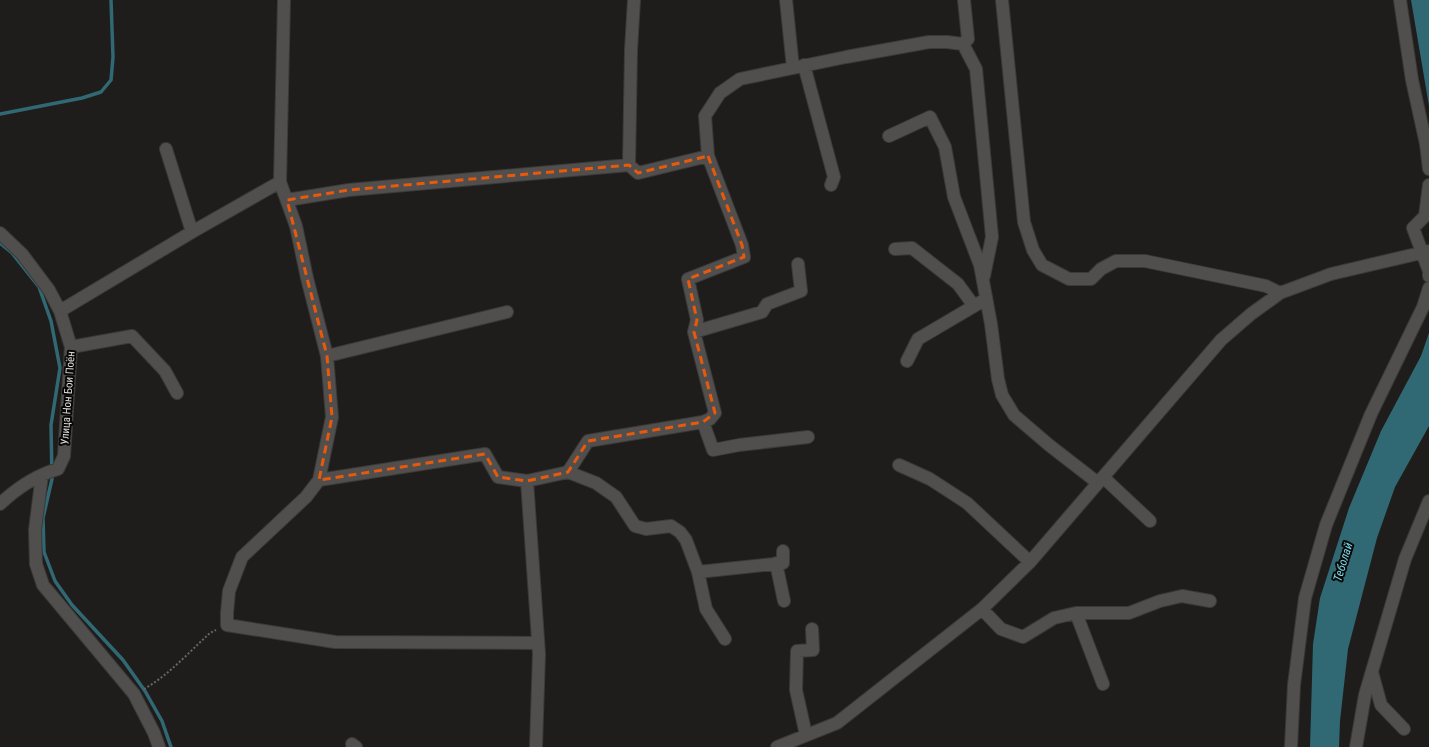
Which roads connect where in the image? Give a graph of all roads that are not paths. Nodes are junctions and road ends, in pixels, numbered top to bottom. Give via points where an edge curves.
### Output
1 (284, 0) edge
2 (634, 0) edge
3 (786, 0) edge
4 (964, 0) edge
5 (1002, 0) edge
6 (1400, 0) edge
7 (963, 44) junction
8 (798, 67) junction
9 (889, 136) dead end
10 (166, 150) dead end
11 (708, 156) junction
12 (629, 165) junction
13 (1429, 169) edge
14 (280, 182) junction
15 (831, 185) dead end
16 (1429, 185) edge
17 (287, 200) junction
18 (192, 232) junction
19 (0, 233) edge
20 (895, 249) dead end
21 (1425, 251) edge
22 (798, 264) dead end
23 (1429, 276) edge
24 (983, 281) junction
25 (1429, 288) edge
26 (1280, 293) junction
27 (986, 298) junction
28 (974, 306) junction
29 (60, 311) junction
30 (507, 312) dead end
31 (694, 332) junction
32 (71, 347) junction
33 (327, 356) junction
34 (907, 361) dead end
35 (177, 393) dead end
36 (703, 422) junction
37 (808, 437) dead end
38 (899, 465) dead end
39 (49, 472) junction
40 (568, 472) junction
41 (319, 480) junction
42 (1101, 480) junction
43 (527, 481) junction
44 (1429, 501) edge
45 (0, 504) edge
46 (1150, 521) dead end
47 (782, 551) dead end
48 (1030, 562) junction
49 (776, 563) junction
50 (698, 572) junction
51 (784, 601) dead end
52 (1210, 601) dead end
53 (982, 609) junction
54 (1076, 614) junction
55 (812, 629) dead end
56 (726, 639) dead end
57 (538, 643) junction
58 (1372, 671) junction
59 (1103, 684) dead end
60 (1404, 729) dead end
61 (806, 735) junction
62 (159, 747) edge
63 (536, 747) edge
64 (777, 747) edge
65 (1291, 747) edge
66 (1356, 747) edge

1 - 14 street
2 - 12 street
3 - 8 street
4 - 7 street via 968,40
5 - 26 street via 1024,222 1033,250 1042,265 1069,279 1091,279 1101,269 1116,262 1145,261 1266,286
6 - 13 street
7 - 8 street via 929,42
7 - 24 street via 976,69 992,237
8 - 11 street via 740,79 720,93 705,116
8 - 15 street via 834,177
9 - 24 street via 930,117 945,147 954,197 980,265
10 - 18 street
11 - 12 street via 638,173
11 - 31 street via 742,245 744,257 688,279 697,320
12 - 17 street via 348,190
14 - 17 street
14 - 18 street
16 - 21 street via 1425,216 1413,228
17 - 33 street via 296,226
18 - 29 street
19 - 29 street, Улица Нон Бои Поён via 22,254 49,290
20 - 28 street via 912,248 958,284
21 - 23 street
21 - 26 street via 1331,274
22 - 31 street via 801,291 767,304 762,312
24 - 27 street
25 - 65 street via 1423,307 1371,414 1326,525 1305,598 1294,685
26 - 42 street via 1221,340
27 - 28 street
27 - 42 street via 998,379 1002,395 1014,414 1049,445
28 - 34 street via 918,339
29 - 32 street, Улица Нон Бои Поён
30 - 33 street
31 - 36 street via 715,413
32 - 35 street via 132,336 165,371
32 - 39 street, Улица Нон Бои Поён via 64,456
33 - 41 street via 332,417
36 - 37 street via 713,450 739,444
36 - 40 street via 588,441
38 - 48 street via 930,479 967,503
39 - 45 street via 13,492
39 - 62 street, Улица Нон Бои Поён via 35,530 36,564 43,585 134,694
40 - 43 street
40 - 50 street via 596,483 616,497 635,526 646,529 671,526 680,532 686,540
41 - 43 street via 485,454 498,477
41 - 57 street via 306,496 242,557 229,591 227,625 335,642
42 - 46 street
42 - 48 street
43 - 57 street
44 - 58 street via 1405,559
47 - 49 street via 783,563
48 - 53 street
49 - 50 street
49 - 51 street
50 - 56 street via 706,610
52 - 54 street via 1182,596 1129,613
53 - 54 street via 1001,629 1023,637 1054,618
53 - 61 street via 837,722
54 - 59 street
55 - 61 street via 813,650 797,651 796,690
57 - 63 street
58 - 60 street via 1381,705
58 - 66 street
61 - 64 street

